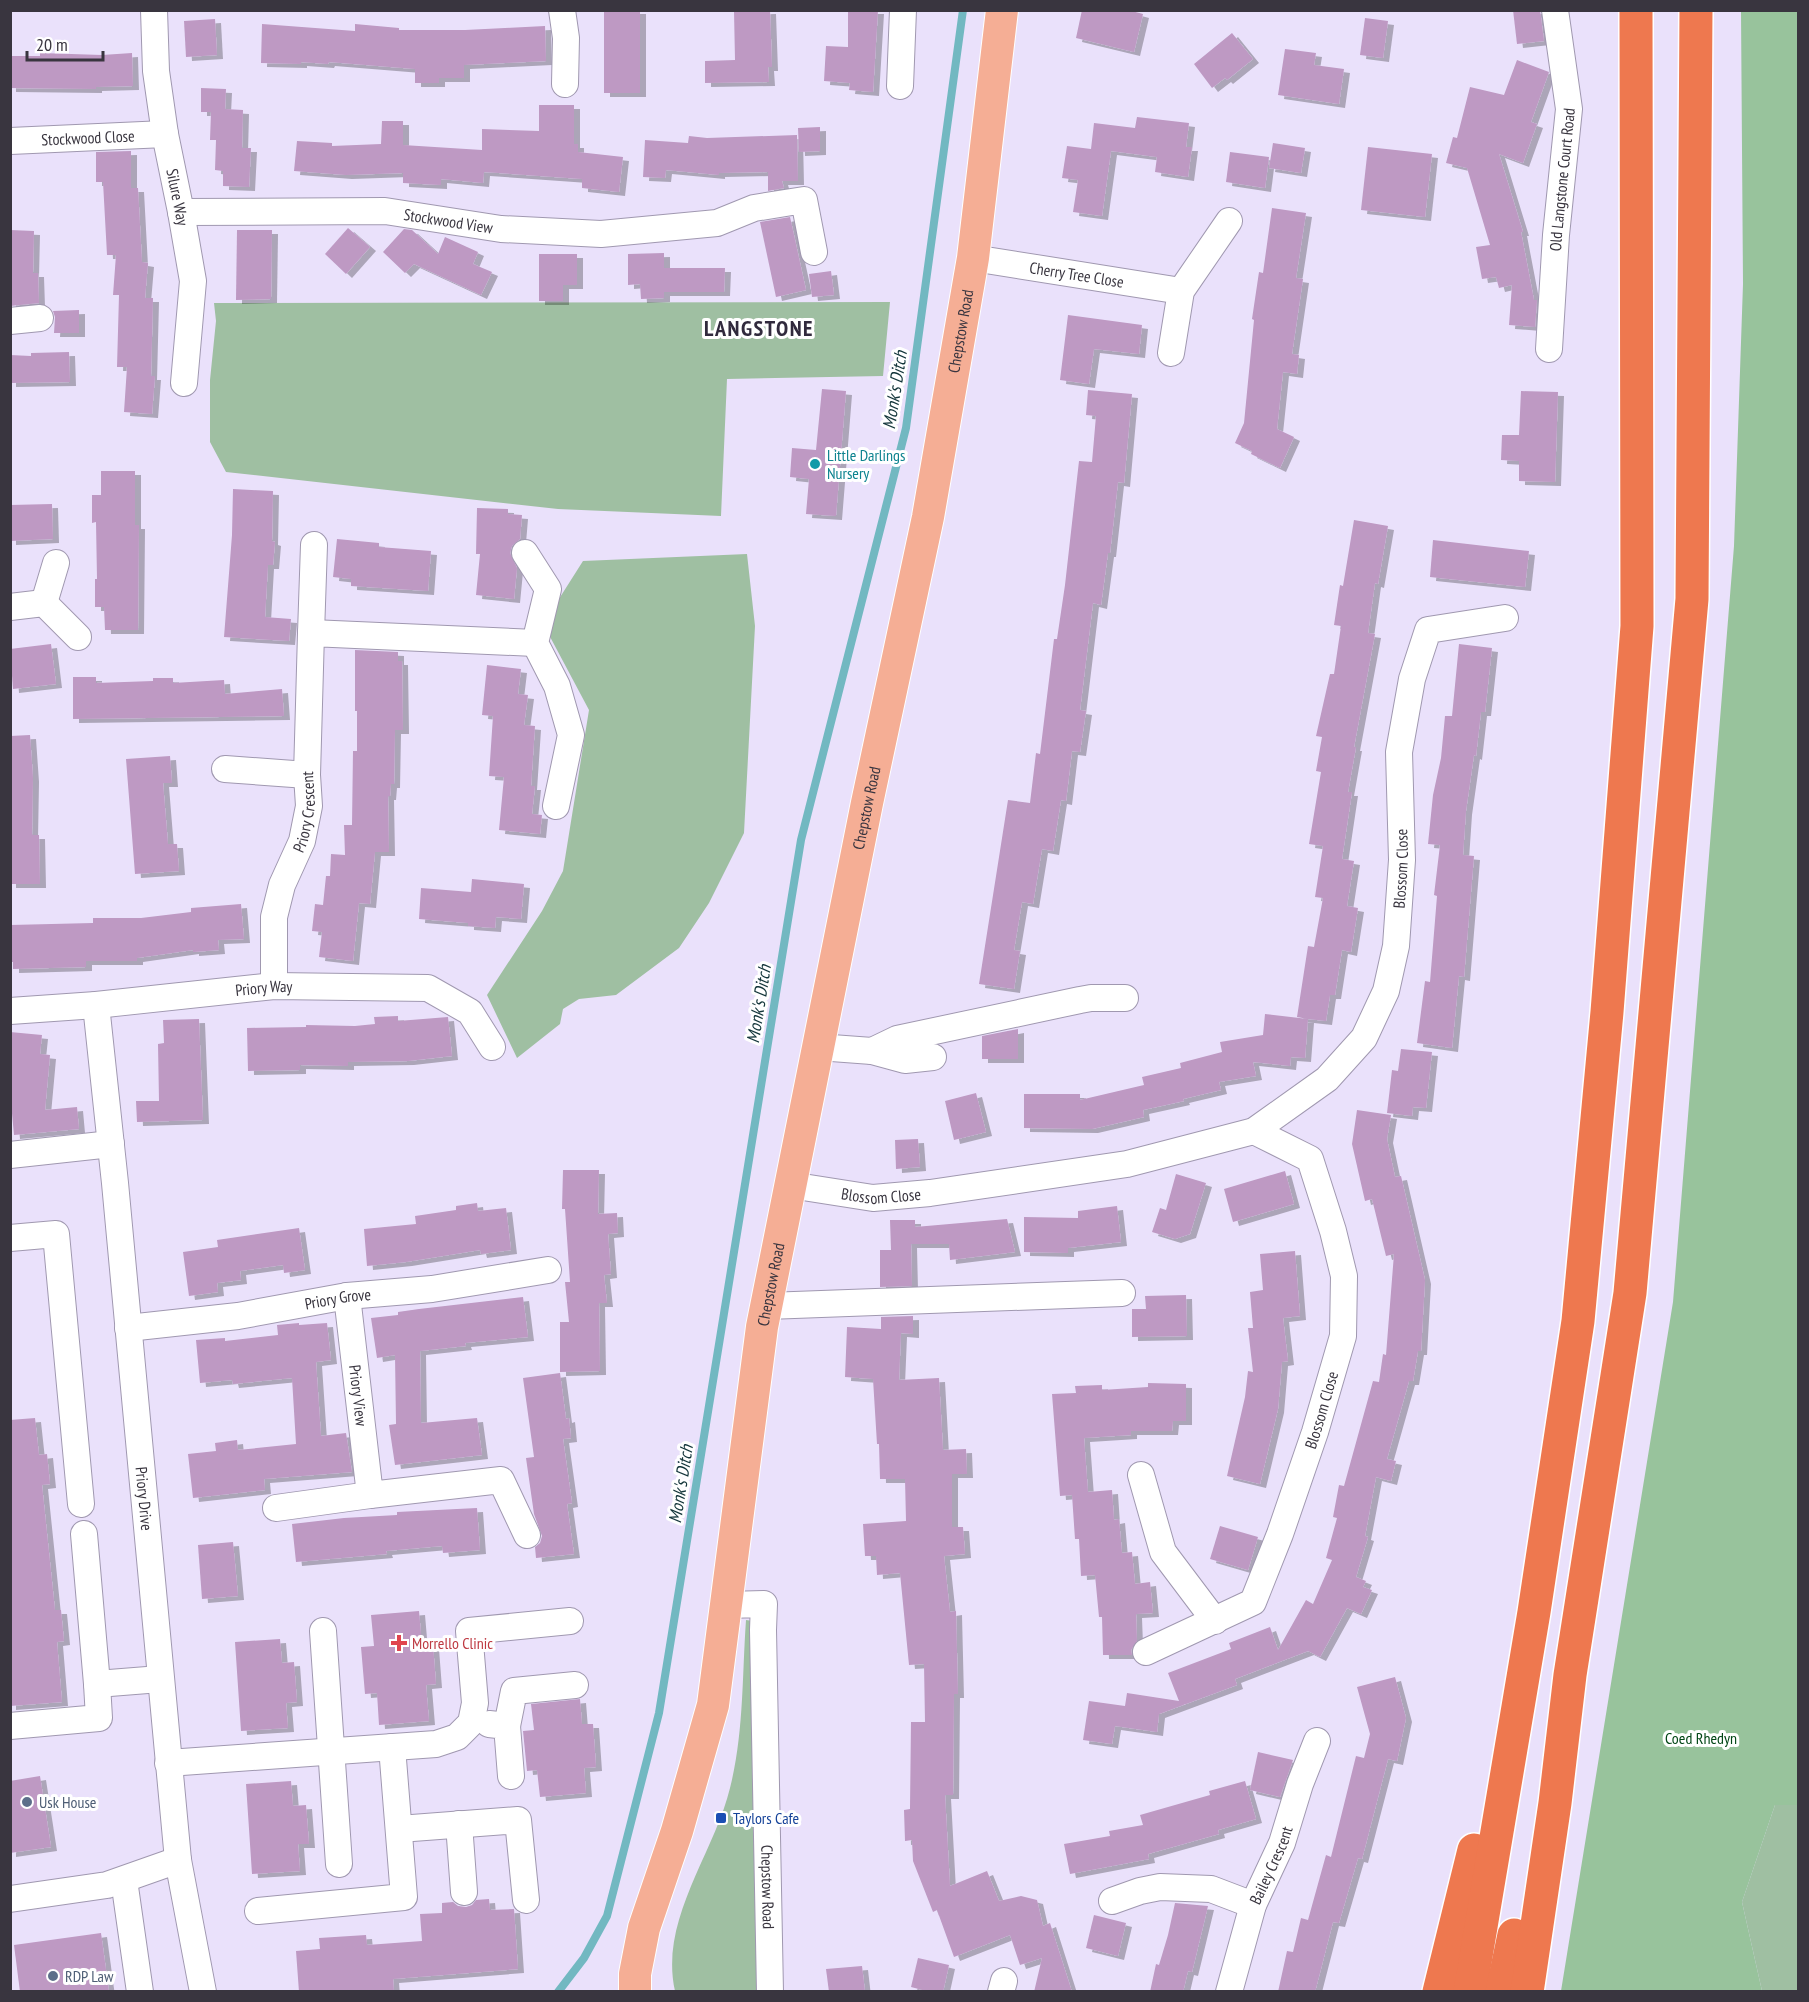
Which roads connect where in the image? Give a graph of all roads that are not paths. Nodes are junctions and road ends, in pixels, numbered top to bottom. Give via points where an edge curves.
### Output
1 (154, 10) edge
2 (561, 10) edge
3 (903, 10) edge
4 (1002, 10) edge
5 (1555, 10) edge
6 (1636, 10) edge
7 (1696, 10) edge
8 (565, 84) dead end
9 (900, 86) dead end
10 (165, 134) junction
11 (10, 141) edge
12 (181, 212) junction
13 (1229, 221) dead end
14 (814, 252) dead end
15 (973, 258) junction
16 (1181, 291) junction
17 (40, 318) dead end
18 (10, 321) edge
19 (1549, 349) dead end
20 (1171, 353) dead end
21 (184, 383) dead end
22 (314, 545) dead end
23 (525, 553) dead end
24 (56, 563) dead end
25 (44, 603) junction
26 (10, 607) edge
27 (1505, 618) dead end
28 (311, 633) junction
29 (78, 637) dead end
30 (535, 643) junction
31 (225, 769) dead end
32 (307, 775) junction
33 (556, 806) dead end
34 (274, 986) junction
35 (1125, 998) dead end
36 (96, 1005) junction
37 (10, 1011) edge
38 (492, 1047) dead end
39 (818, 1047) junction
40 (872, 1051) junction
41 (933, 1057) dead end
42 (1254, 1131) junction
43 (111, 1144) junction
44 (10, 1155) edge
45 (790, 1185) junction
46 (10, 1238) edge
47 (548, 1270) dead end
48 (1122, 1293) dead end
49 (347, 1296) junction
50 (767, 1306) junction
51 (128, 1328) junction
52 (1141, 1475) dead end
53 (370, 1495) junction
54 (81, 1503) dead end
55 (276, 1508) dead end
56 (84, 1534) dead end
57 (527, 1534) dead end
58 (726, 1605) junction
59 (1534, 1612) junction
60 (570, 1621) dead end
61 (1215, 1621) junction
62 (323, 1631) dead end
63 (1146, 1652) dead end
64 (1570, 1675) junction
65 (160, 1679) junction
66 (97, 1684) junction
67 (575, 1685) dead end
68 (471, 1723) junction
69 (10, 1726) edge
70 (507, 1726) junction
71 (1317, 1740) dead end
72 (392, 1747) junction
73 (332, 1752) junction
74 (168, 1762) junction
75 (511, 1776) dead end
76 (459, 1824) junction
77 (399, 1829) junction
78 (178, 1860) junction
79 (339, 1864) dead end
80 (124, 1880) junction
81 (465, 1892) dead end
82 (10, 1899) edge
83 (526, 1900) dead end
84 (1112, 1901) dead end
85 (1253, 1905) junction
86 (258, 1911) dead end
87 (140, 1992) edge
88 (203, 1992) edge
89 (635, 1992) edge
90 (770, 1992) edge
91 (1229, 1992) edge
92 (1438, 1992) edge
93 (1470, 1992) edge
94 (1502, 1992) edge
95 (1527, 1992) edge

1 - 10 street, Silure Way via 156,71
2 - 8 street via 566,38
3 - 9 street
4 - 15 main road, Chepstow Road
5 - 19 street, Old Langstone Court Road via 1569,109
6 - 59 highway via 1637,627 1578,1320
7 - 64 highway via 1692,598 1630,1293
10 - 11 street, Stockwood Close
10 - 12 street, Silure Way
12 - 14 street, Stockwood View via 385,211 501,229 601,234 717,223 754,208 804,200
12 - 21 street, Silure Way via 193,281
13 - 16 street
15 - 16 street, Cherry Tree Close
15 - 39 main road, Chepstow Road via 928,517
16 - 20 street
17 - 18 street
22 - 28 street, Priory Crescent
23 - 30 street via 548,589
24 - 25 street
25 - 26 street
25 - 29 street
27 - 42 street, Blossom Close via 1428,630 1412,679 1399,752 1402,860 1396,946 1386,991 1364,1038 1327,1079
28 - 30 street
28 - 32 street, Priory Crescent
30 - 33 street via 557,686 571,735
31 - 32 street
32 - 34 street, Priory Crescent via 309,806 302,841 282,885 274,916
34 - 36 street, Priory Way
34 - 38 street, Priory Way via 428,988 470,1012
35 - 40 street via 1091,998 897,1039
36 - 37 street, Priory Way
36 - 43 street, Priory Drive
39 - 40 street
39 - 45 main road, Chepstow Road
40 - 41 street via 905,1059
42 - 45 street, Blossom Close via 1127,1164 930,1193 873,1198
42 - 61 street, Blossom Close via 1310,1158 1344,1276 1343,1336 1311,1443 1253,1602
43 - 44 street
43 - 51 street, Priory Drive
45 - 50 main road, Chepstow Road
46 - 54 street via 56,1234
47 - 49 street, Priory Grove via 432,1289
48 - 50 street
49 - 51 street, Priory Grove via 238,1316
49 - 53 street, Priory View
50 - 58 main road, Chepstow Road
51 - 65 street, Priory Drive
52 - 61 street via 1163,1552
53 - 55 street
53 - 57 street via 501,1480
56 - 66 street
58 - 89 main road, Chepstow Road via 713,1705 644,1928
58 - 90 street, Chepstow Road via 764,1604
59 - 92 highway
59 - 93 highway
60 - 68 street via 469,1631 475,1703
61 - 63 street, Blossom Close
62 - 73 street
64 - 94 highway
64 - 95 highway
65 - 66 street
65 - 74 street, Priory Drive
66 - 69 street via 99,1718
67 - 70 street via 514,1691
68 - 70 street
68 - 72 street via 457,1737 436,1744
70 - 75 street
71 - 85 street, Bailey Crescent via 1282,1843
72 - 73 street
72 - 77 street
73 - 74 street
73 - 79 street
74 - 78 street, Priory Drive
76 - 77 street
76 - 81 street
76 - 83 street via 518,1820
77 - 86 street via 404,1897
78 - 80 street
78 - 88 street, Priory Drive
80 - 82 street
80 - 87 street
84 - 85 street via 1160,1887 1211,1889
85 - 91 street, Bailey Crescent

